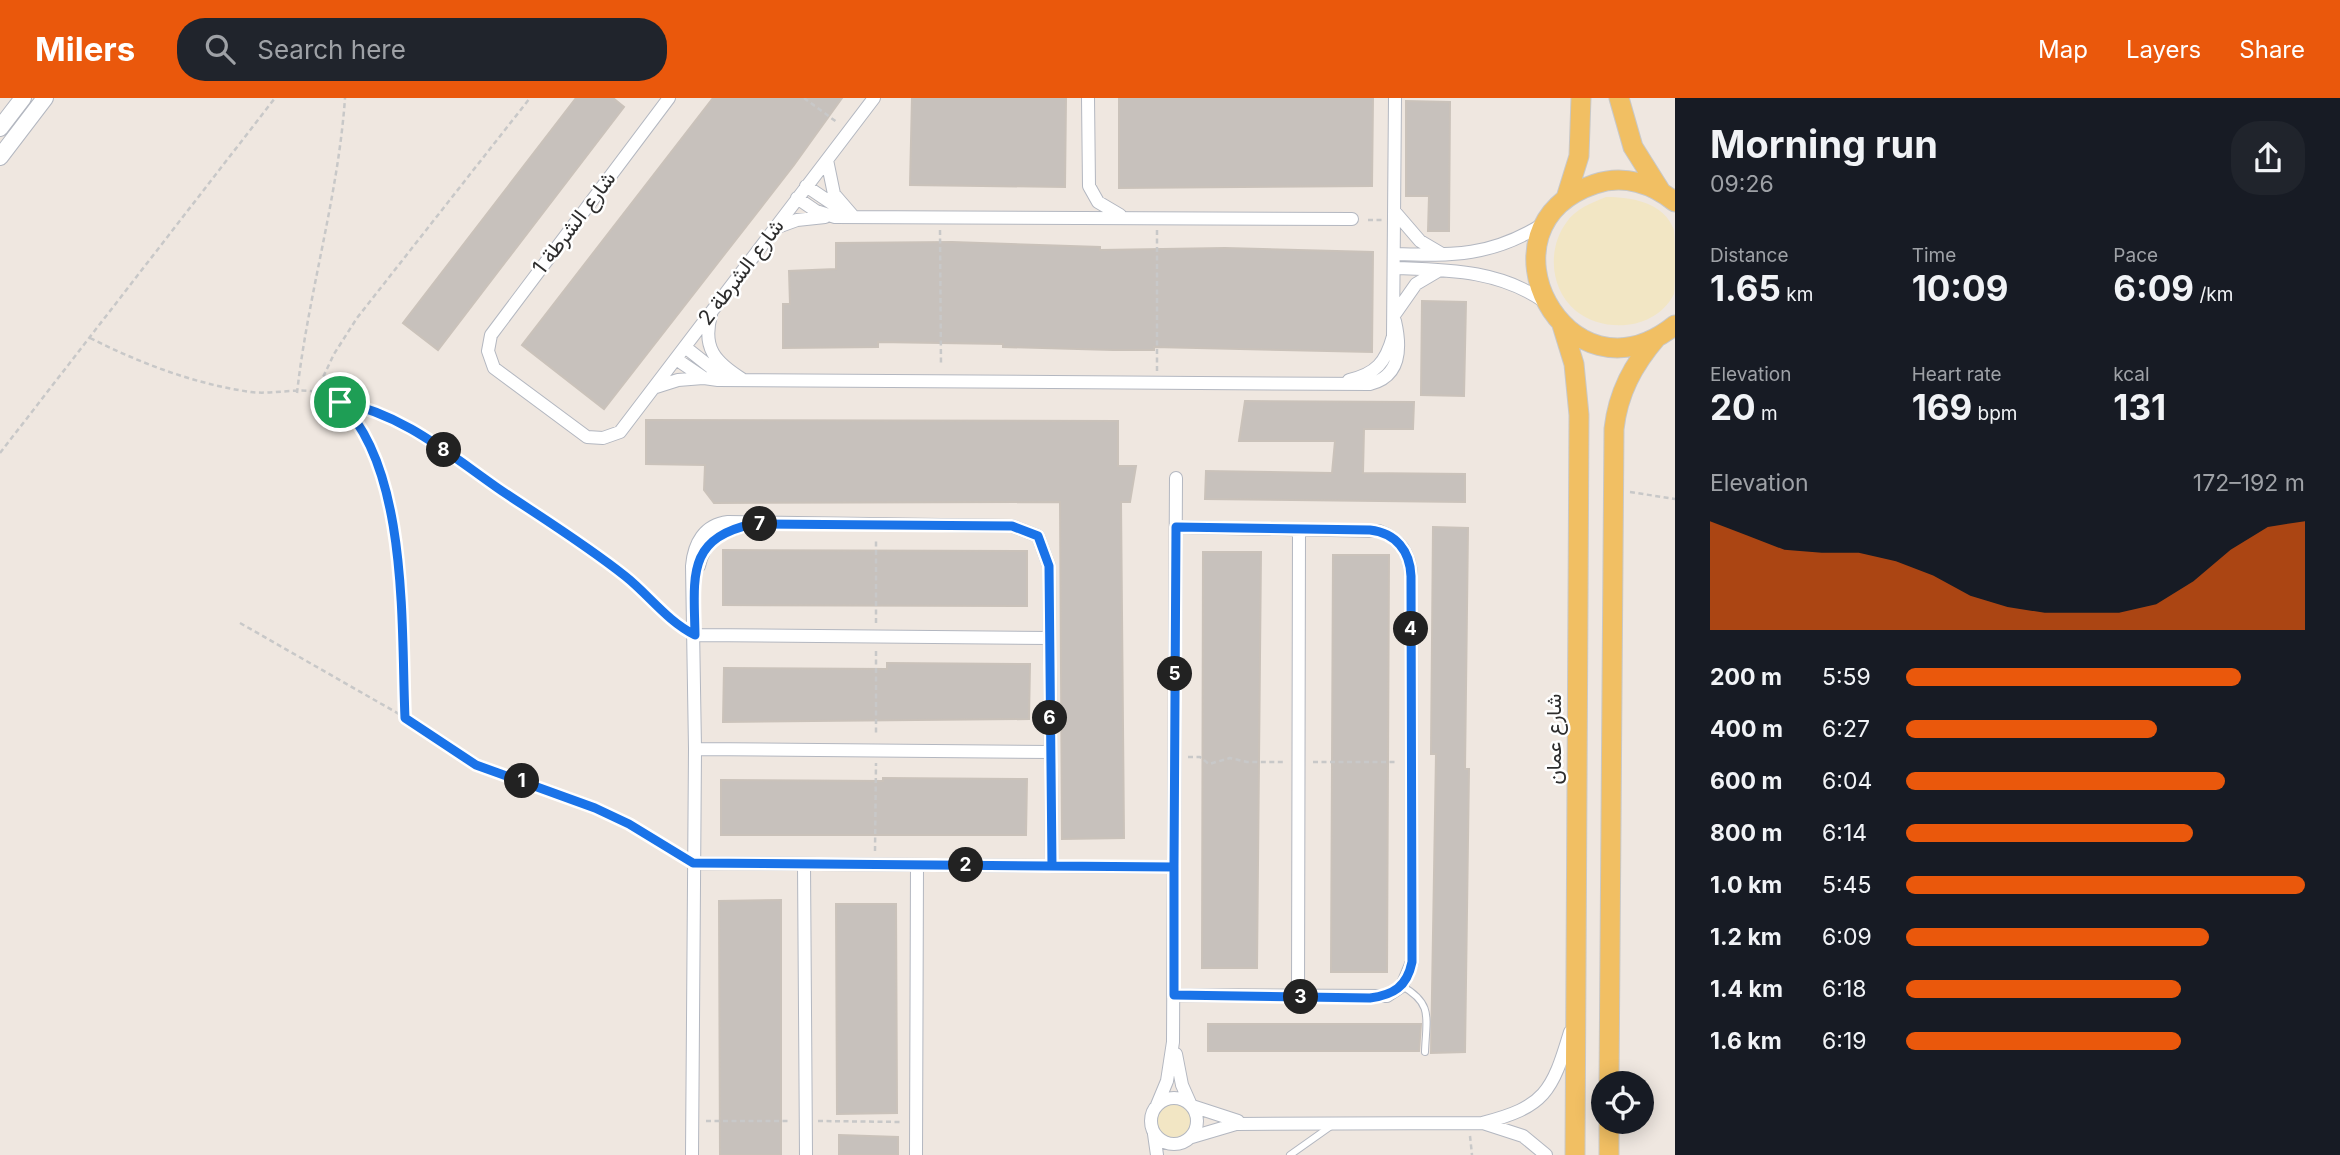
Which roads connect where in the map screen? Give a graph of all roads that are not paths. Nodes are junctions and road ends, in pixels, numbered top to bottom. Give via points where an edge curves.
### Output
1 (23, 98) edge
2 (45, 98) edge
3 (669, 98) edge
4 (874, 98) edge
5 (1088, 98) edge
6 (1395, 98) edge
7 (1581, 98) edge
8 (1619, 98) edge
9 (0, 128) edge
10 (0, 157) edge
11 (827, 160) junction
12 (806, 186) junction
13 (1668, 197) edge
14 (797, 198) junction
15 (1566, 198) junction
16 (1395, 212) junction
17 (853, 216) junction
18 (833, 217) junction
19 (1124, 217) junction
20 (1352, 219) dead end
21 (1547, 222) junction
22 (775, 228) junction
23 (1395, 254) junction
24 (1446, 256) junction
25 (1395, 268) junction
26 (1443, 269) junction
27 (1545, 302) junction
28 (713, 309) junction
29 (1395, 318) junction
30 (1562, 325) junction
31 (1675, 325) edge
32 (1657, 337) junction
33 (685, 347) junction
34 (676, 359) junction
35 (704, 378) junction
36 (727, 379) junction
37 (742, 379) junction
38 (653, 389) junction
39 (603, 438) joint
40 (1176, 478) dead end
41 (1176, 527) junction
42 (1299, 529) junction
43 (695, 635) junction
44 (1049, 638) junction
45 (695, 749) junction
46 (1051, 752) junction
47 (693, 863) junction
48 (804, 864) junction
49 (917, 865) junction
50 (1052, 866) junction
51 (1174, 867) junction
52 (1402, 986) junction
53 (1174, 995) junction
54 (1298, 997) junction
55 (1575, 1015) junction
56 (1174, 1042) junction
57 (1425, 1052) dead end
58 (1609, 1071) edge
59 (1157, 1105) junction
60 (1191, 1105) junction
61 (1248, 1123) junction
62 (1334, 1123) junction
63 (1476, 1123) junction
64 (1154, 1133) junction
65 (1609, 1134) edge
66 (1189, 1139) junction
67 (692, 1155) edge
68 (806, 1155) edge
69 (916, 1155) edge
70 (1157, 1155) edge
71 (1177, 1155) edge
72 (1290, 1155) edge
73 (1546, 1155) edge
74 (1575, 1155) edge
75 (1609, 1155) edge

1 - 9 street
2 - 10 street
3 - 39 street, شارع الشرطة 1 via 494,328 488,351 494,368 575,430
4 - 11 street, شارع الشرطة 2
5 - 19 street via 1089,186 1098,202
6 - 16 street
7 - 15 main road via 1579,156
8 - 13 main road via 1633,147
11 - 12 street, شارع الشرطة 2
11 - 17 street via 834,194
12 - 14 street, شارع الشرطة 2
12 - 17 street
13 - 15 main road via 1642,183 1603,181
14 - 18 street
14 - 22 street, شارع الشرطة 2
15 - 21 main road
16 - 23 street
16 - 24 street via 1420,241
17 - 18 street
17 - 19 street
18 - 22 street
19 - 20 street
21 - 24 street via 1504,245
21 - 27 main road via 1536,261
22 - 28 street, شارع الشرطة 2
23 - 24 street
23 - 25 street
25 - 26 street
25 - 29 street
26 - 27 street via 1478,272 1529,291
26 - 29 street via 1416,284
27 - 30 main road
28 - 33 street, شارع الشرطة 2
28 - 37 street via 707,329 710,351
29 - 37 street via 1389,352 1381,365 1370,374 1339,382
30 - 32 main road via 1598,345 1638,345
30 - 55 main road, شارع عمان via 1574,365 1579,415
31 - 32 main road
32 - 58 main road via 1633,369 1614,429
33 - 34 street, شارع الشرطة 2
33 - 36 street
34 - 35 street
34 - 38 street, شارع الشرطة 2
35 - 36 street
35 - 38 street via 678,380
36 - 37 street
38 - 39 street, شارع الشرطة 2 via 620,432
40 - 41 street
41 - 42 street
41 - 51 street
42 - 52 street via 1379,531 1402,546 1411,568 1412,962
42 - 54 street
43 - 44 street
43 - 44 street via 694,587 701,555 727,530 753,524 1012,526 1038,536 1049,566
43 - 45 street
44 - 46 street
45 - 46 street
45 - 47 street
46 - 50 street
47 - 48 street
47 - 67 street
48 - 49 street
48 - 68 street
49 - 50 street
49 - 69 street
50 - 51 street
51 - 53 street
52 - 54 street via 1387,996 1370,998
52 - 57 lane via 1425,1004
53 - 54 street
53 - 56 street
55 - 63 street via 1560,1066 1543,1095 1515,1115
55 - 74 main road, شارع عمان
56 - 59 street
56 - 60 street
59 - 60 street via 1170,1098
59 - 64 street via 1151,1119
60 - 61 street
60 - 66 street via 1198,1124
61 - 62 street
61 - 66 street
62 - 63 street
62 - 72 lane
63 - 73 street via 1523,1136
64 - 66 street via 1165,1143
64 - 70 street
65 - 75 main road
66 - 71 street

